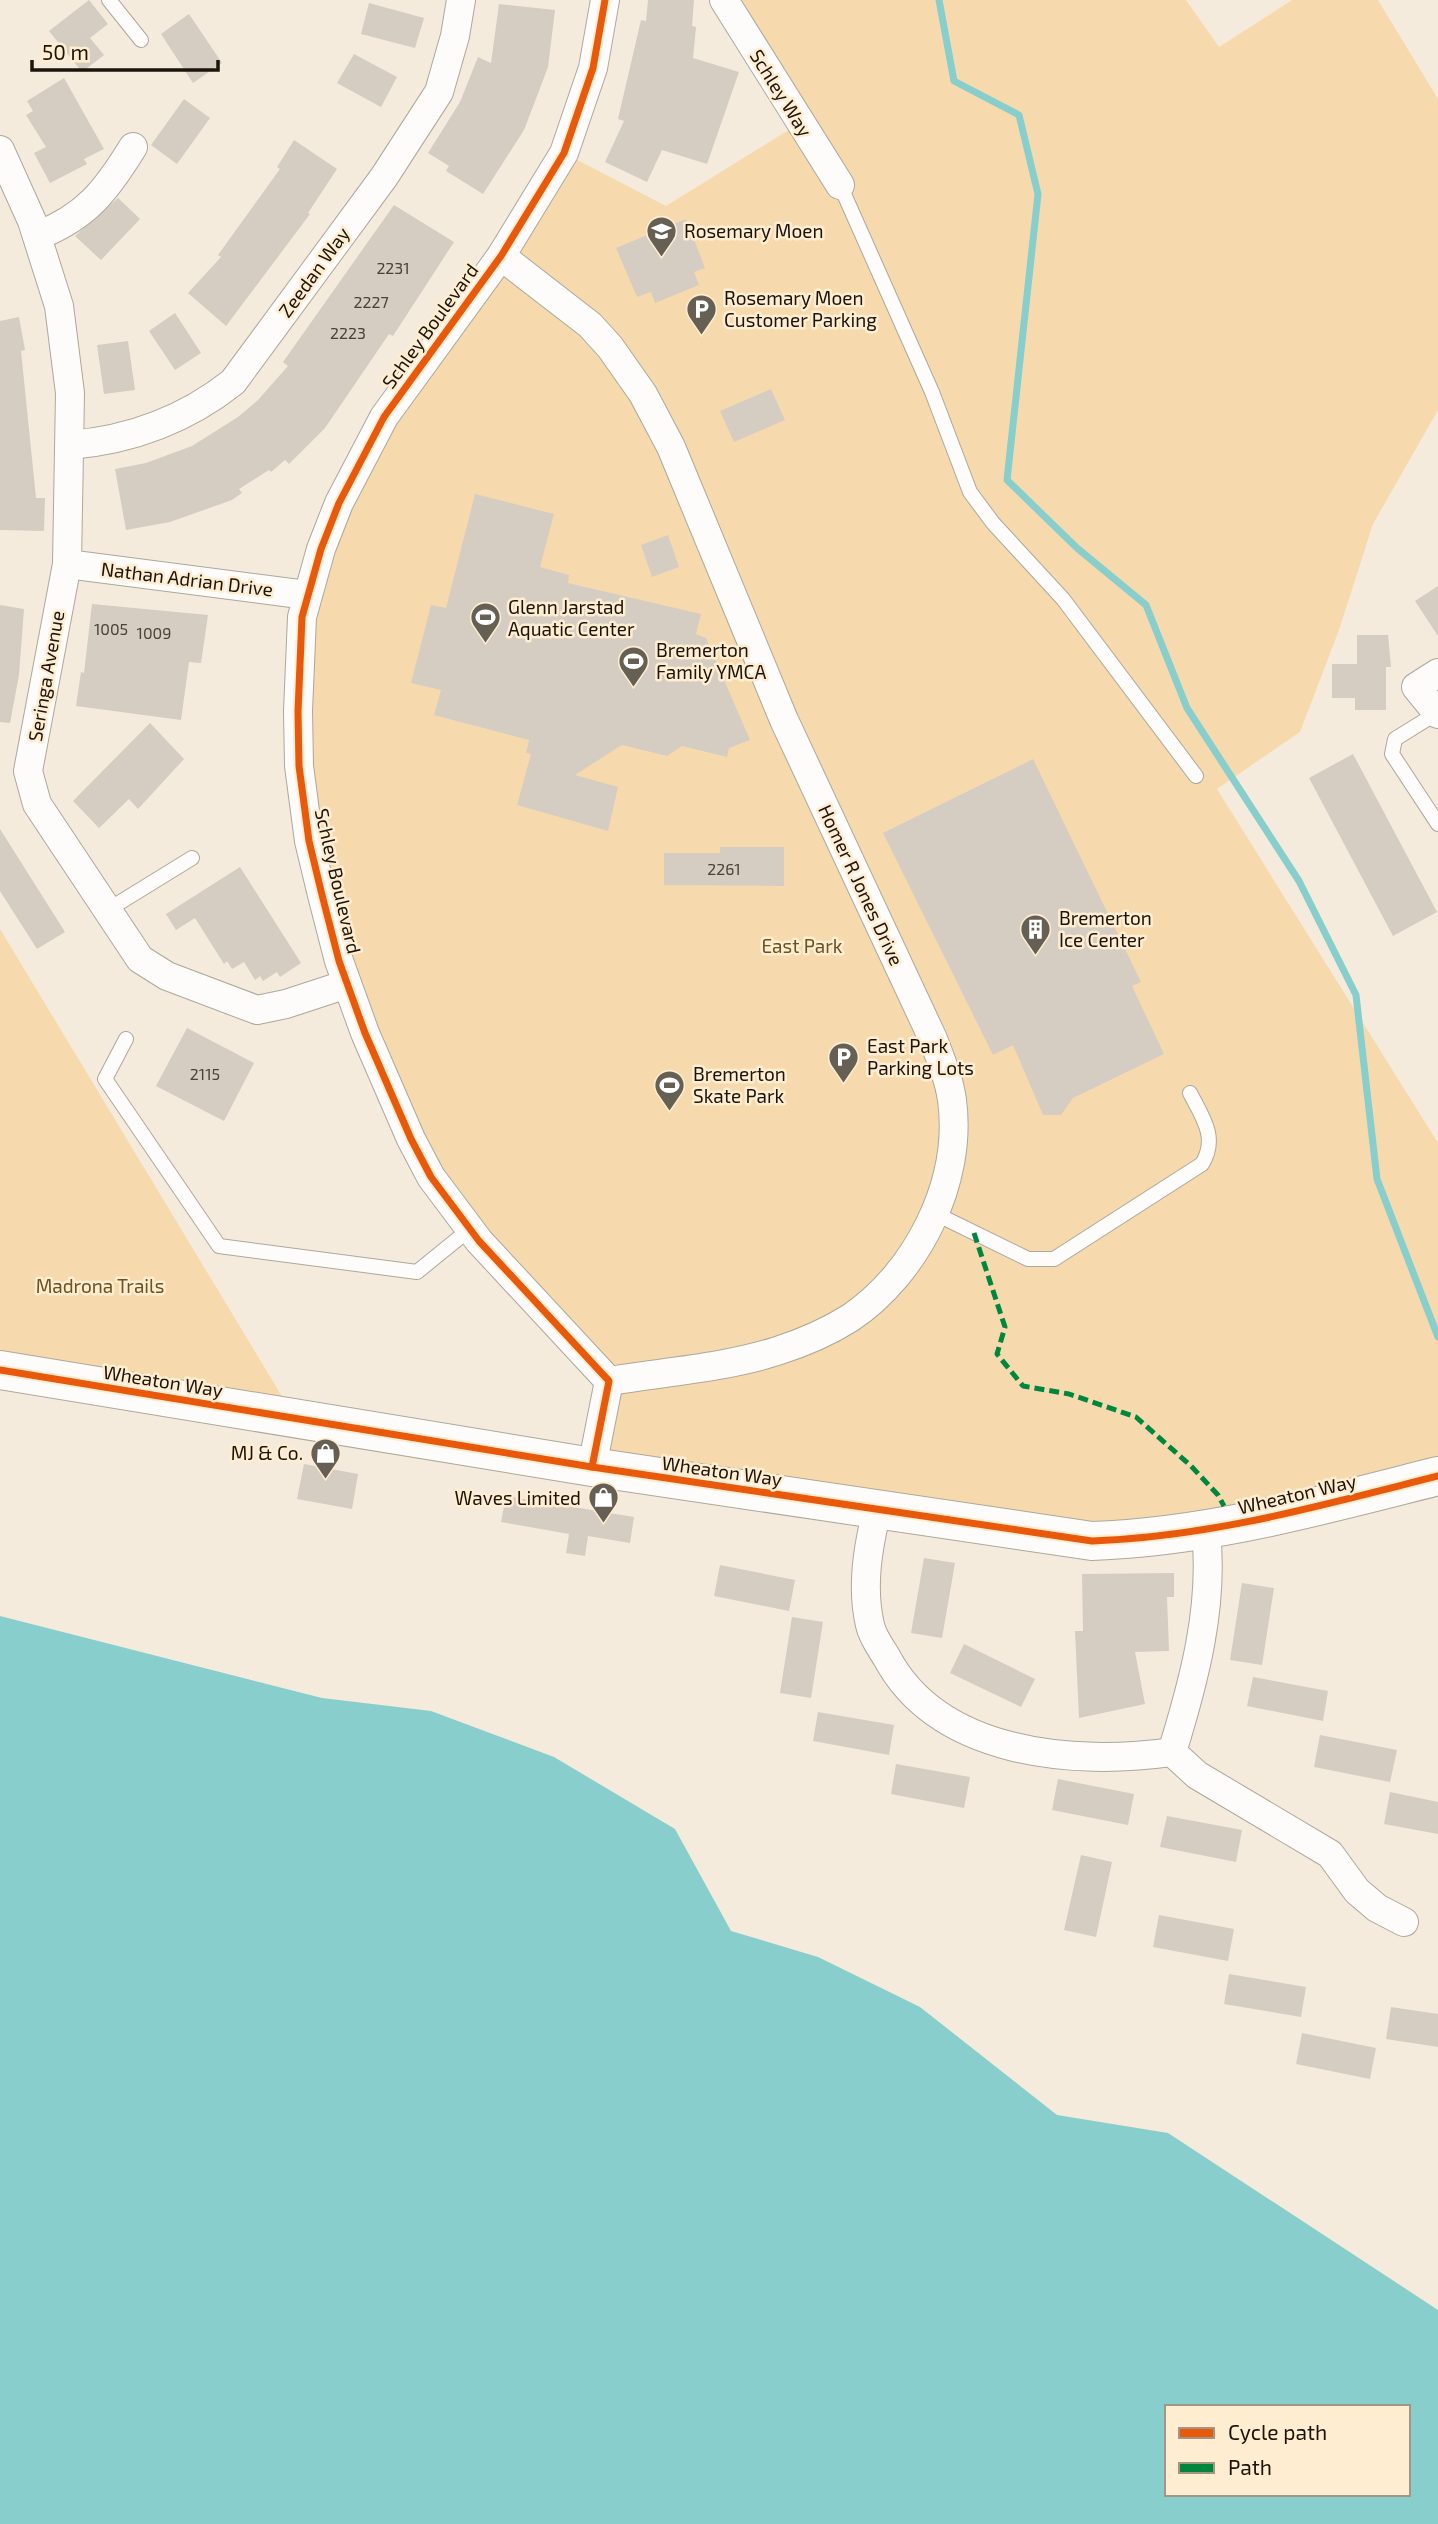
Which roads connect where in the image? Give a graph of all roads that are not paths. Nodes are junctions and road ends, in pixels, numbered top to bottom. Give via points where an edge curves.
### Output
1 (109, 0) edge
2 (461, 0) edge
3 (605, 0) edge
4 (724, 0) edge
5 (141, 40) dead end
6 (133, 147) dead end
7 (0, 150) edge
8 (840, 185) joint
9 (37, 236) junction
10 (501, 256) junction
11 (70, 445) junction
12 (67, 564) junction
13 (307, 595) junction
14 (1438, 673) edge
15 (1437, 713) edge
16 (1196, 776) dead end
17 (1438, 824) edge
18 (192, 858) dead end
19 (106, 911) junction
20 (347, 984) junction
21 (126, 1039) dead end
22 (1190, 1093) dead end
23 (934, 1213) junction
24 (470, 1229) junction
25 (0, 1370) edge
26 (609, 1381) junction
27 (592, 1467) junction
28 (1438, 1476) edge
29 (877, 1510) junction
30 (1206, 1532) junction
31 (1172, 1752) junction
32 (1404, 1922) dead end

1 - 5 lane
2 - 11 street, Zeedan Way via 439,92 383,177 233,382 179,418 133,434
3 - 10 street, Schley Boulevard via 593,68 565,153
4 - 8 street, Schley Way
6 - 9 street via 109,186 80,215
7 - 9 street, Seringa Avenue
8 - 16 lane via 932,392 970,492 1063,599
9 - 11 street, Seringa Avenue via 65,333
10 - 13 street, Schley Boulevard via 384,417 339,503
10 - 23 street, Homer R Jones Drive via 570,308 610,346 671,447 783,720 947,1076 953,1131 944,1186
11 - 12 street, Seringa Avenue
12 - 13 street, Nathan Adrian Drive
12 - 19 street, Seringa Avenue via 29,782 37,804
13 - 20 street, Schley Boulevard via 299,660 299,766 309,841
14 - 15 street via 1416,687
15 - 17 lane via 1395,739 1392,754
18 - 19 lane
19 - 20 street, Seringa Avenue via 140,959 167,976 257,1010
20 - 24 street, Schley Boulevard via 411,1139 431,1177
21 - 24 lane via 105,1079 219,1246 417,1272
22 - 23 lane via 1209,1136 1210,1151 1202,1164 1054,1259 1028,1259
23 - 26 street, Homer R Jones Drive via 916,1249 891,1283 850,1318 823,1333 764,1354
24 - 26 street, Schley Boulevard
25 - 27 main road, Wheaton Way
26 - 27 street
27 - 29 main road, Wheaton Way
28 - 30 main road, Wheaton Way
29 - 30 main road, Wheaton Way via 1092,1541
29 - 31 street via 865,1571 870,1627 893,1670 917,1698 983,1740 1013,1747 1107,1759
30 - 31 street via 1209,1561 1203,1629 1194,1681
31 - 32 street via 1197,1775 1329,1854 1357,1892

